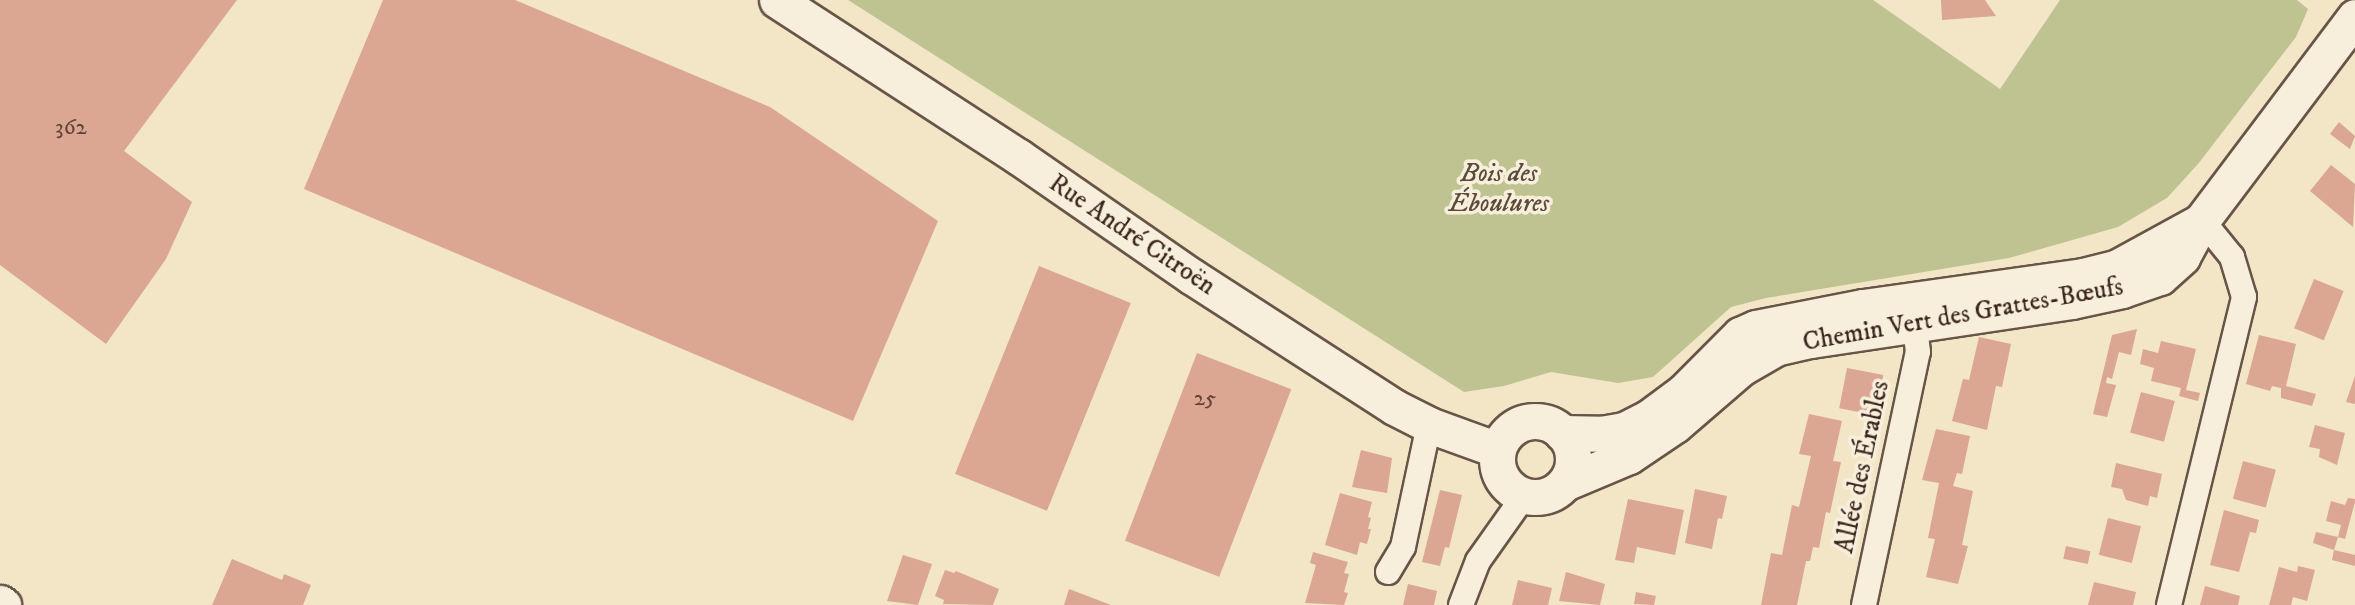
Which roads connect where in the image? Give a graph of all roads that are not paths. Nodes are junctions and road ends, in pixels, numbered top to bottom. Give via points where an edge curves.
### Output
1 (777, 0) edge
2 (2355, 17) edge
3 (2202, 220) junction
4 (1914, 312) junction
5 (1730, 361) junction
6 (1429, 425) junction
7 (1562, 433) junction
8 (1498, 450) junction
9 (1565, 483) junction
10 (1524, 496) junction
11 (1388, 572) dead end
12 (1461, 605) edge
13 (1864, 605) edge
14 (2169, 605) edge

1 - 6 main road, Rue André Citroën via 1191,276
2 - 3 main road, Chemin Vert des Grattes-Bœufs
3 - 4 main road, Chemin Vert des Grattes-Bœufs via 2182,257 2160,277 2135,286 2072,301
3 - 14 street via 2232,257 2244,297
4 - 5 main road, Chemin Vert des Grattes-Bœufs
4 - 13 street, Allée des Érables via 1918,352
5 - 7 main road via 1624,430
5 - 9 main road, Chemin Vert des Grattes-Bœufs via 1675,425 1629,456
6 - 8 main road, Rue André Citroën
6 - 11 street via 1403,547
7 - 8 main road via 1545,423 1525,423 1508,432
7 - 9 main road via 1572,452
8 - 10 main road via 1502,478
9 - 10 main road via 1546,496
10 - 12 street via 1478,561

